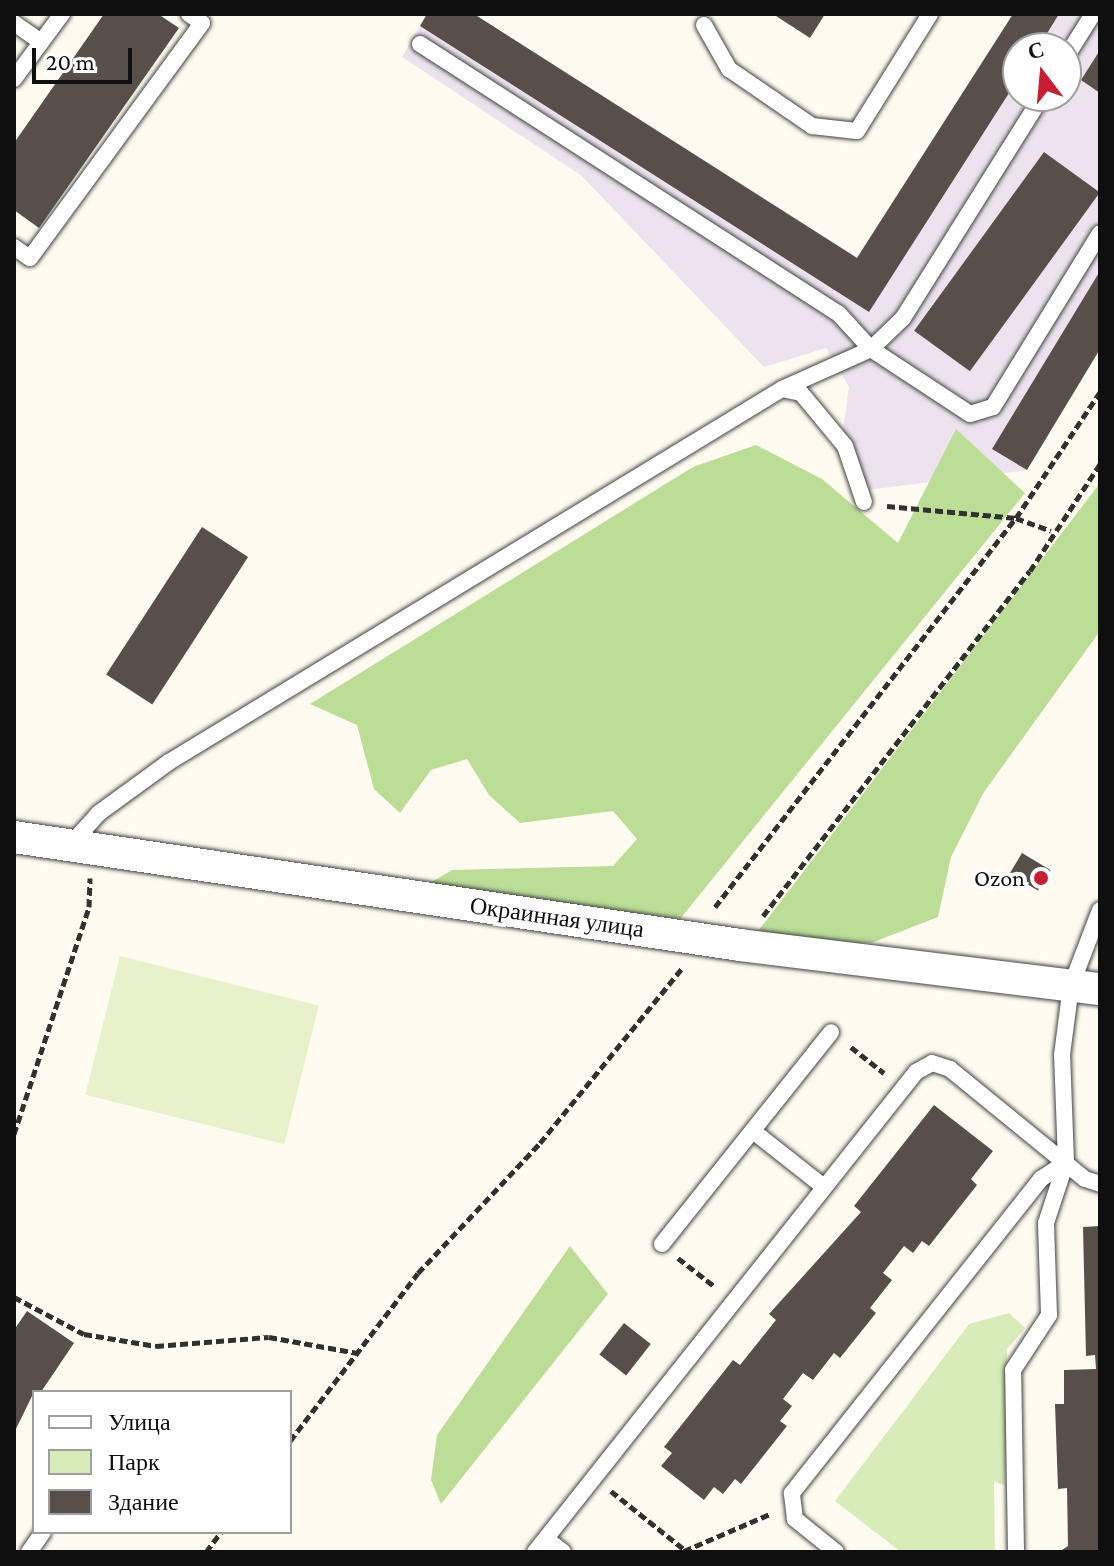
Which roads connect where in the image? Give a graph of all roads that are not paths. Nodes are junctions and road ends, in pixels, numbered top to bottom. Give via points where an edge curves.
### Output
1 (62, 14) edge
2 (189, 14) edge
3 (930, 14) edge
4 (1093, 14) edge
5 (14, 23) edge
6 (704, 25) dead end
7 (1082, 32) edge
8 (41, 42) junction
9 (420, 44) dead end
10 (14, 79) edge
11 (1032, 112) edge
12 (1100, 233) edge
13 (14, 247) edge
14 (871, 349) junction
15 (782, 389) junction
16 (864, 502) road end
17 (14, 837) edge
18 (80, 848) junction
19 (1100, 910) edge
20 (1085, 987) edge
21 (831, 1032) road end
22 (753, 1131) junction
23 (1066, 1162) junction
24 (1100, 1184) edge
25 (824, 1187) junction
26 (662, 1244) road end
27 (42, 1534) edge
28 (541, 1545) edge
29 (29, 1552) edge
30 (563, 1552) edge
31 (836, 1552) edge
32 (1016, 1552) edge

1 - 8 lane
2 - 13 lane via 202,23 30,258
3 - 6 lane via 857,131 812,126 741,77
4 - 7 lane
5 - 8 lane
8 - 10 lane
9 - 14 lane via 838,313
11 - 14 lane via 903,318
12 - 14 lane via 993,407 970,414
14 - 15 lane
15 - 16 lane via 801,393 845,446
15 - 18 lane via 169,762 99,813
17 - 18 street, Окраинная улица
18 - 20 street, Окраинная улица via 740,945
19 - 20 lane
20 - 23 lane via 1062,1055
21 - 22 lane
22 - 25 lane
22 - 26 lane
23 - 24 lane
23 - 25 lane via 950,1069 932,1063 903,1088
23 - 31 lane via 1041,1179 788,1506
23 - 32 lane via 1046,1223 1049,1315 1013,1370
25 - 28 lane
27 - 29 lane
28 - 30 lane

